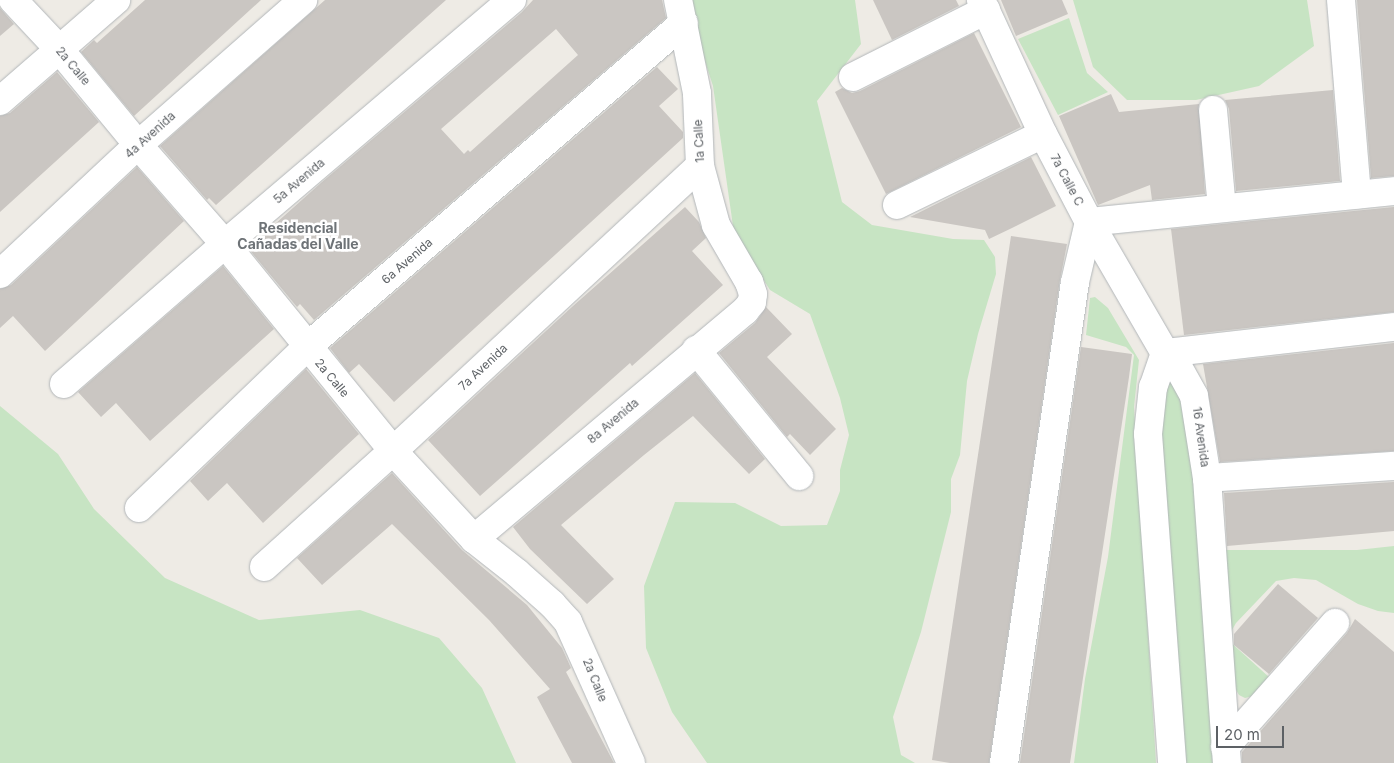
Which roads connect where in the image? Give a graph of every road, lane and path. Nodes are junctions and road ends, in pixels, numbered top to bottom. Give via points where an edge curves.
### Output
1 (13, 0) edge
2 (116, 0) edge
3 (303, 0) edge
4 (512, 0) edge
5 (1341, 0) edge
6 (983, 5) edge
7 (681, 12) edge
8 (60, 49) junction
9 (853, 77) dead end
10 (0, 101) edge
11 (1213, 110) dead end
12 (1042, 134) junction
13 (138, 145) junction
14 (700, 166) junction
15 (1394, 191) edge
16 (1357, 194) junction
17 (897, 205) dead end
18 (1222, 208) junction
19 (1089, 222) junction
20 (225, 244) junction
21 (0, 274) edge
22 (752, 302) joint
23 (1394, 326) edge
24 (307, 347) junction
25 (696, 350) junction
26 (1165, 353) junction
27 (64, 384) dead end
28 (393, 451) junction
29 (1394, 466) edge
30 (799, 476) dead end
31 (1207, 478) junction
32 (139, 508) dead end
33 (474, 539) junction
34 (264, 567) dead end
35 (1335, 623) dead end
36 (1226, 755) edge
37 (631, 763) edge
38 (1004, 763) edge
39 (1172, 763) edge

1 - 8 street, 2a Calle
2 - 8 street
3 - 13 street, 4a Avenida
4 - 20 street, 5a Avenida
5 - 16 street
6 - 9 street
6 - 12 street, 7a Calle C
7 - 14 street, 1a Calle via 697,93
7 - 24 street, 6a Avenida
8 - 10 street
8 - 13 street, 2a Calle
11 - 18 street
12 - 17 street
12 - 19 street, 7a Calle C
13 - 20 street, 2a Calle
13 - 21 street, 4a Avenida
14 - 22 street, 1a Calle via 716,224 748,282 753,294
14 - 28 street, 7a Avenida
15 - 16 street
16 - 18 street
18 - 19 street
19 - 26 street, 7a Calle C
19 - 38 street via 1075,282
20 - 24 street, 2a Calle
20 - 27 street, 5a Avenida
22 - 25 street, 8a Avenida
23 - 26 street
24 - 28 street, 2a Calle
24 - 32 street, 6a Avenida
25 - 30 street
25 - 33 street, 8a Avenida
26 - 31 street, 16 Avenida via 1177,365 1194,396
26 - 39 street via 1153,387 1148,434
28 - 33 street, 2a Calle
28 - 34 street, 7a Avenida
29 - 31 street
31 - 36 street, 16 Avenida
33 - 37 street, 2a Calle via 517,573 568,622
35 - 36 street

